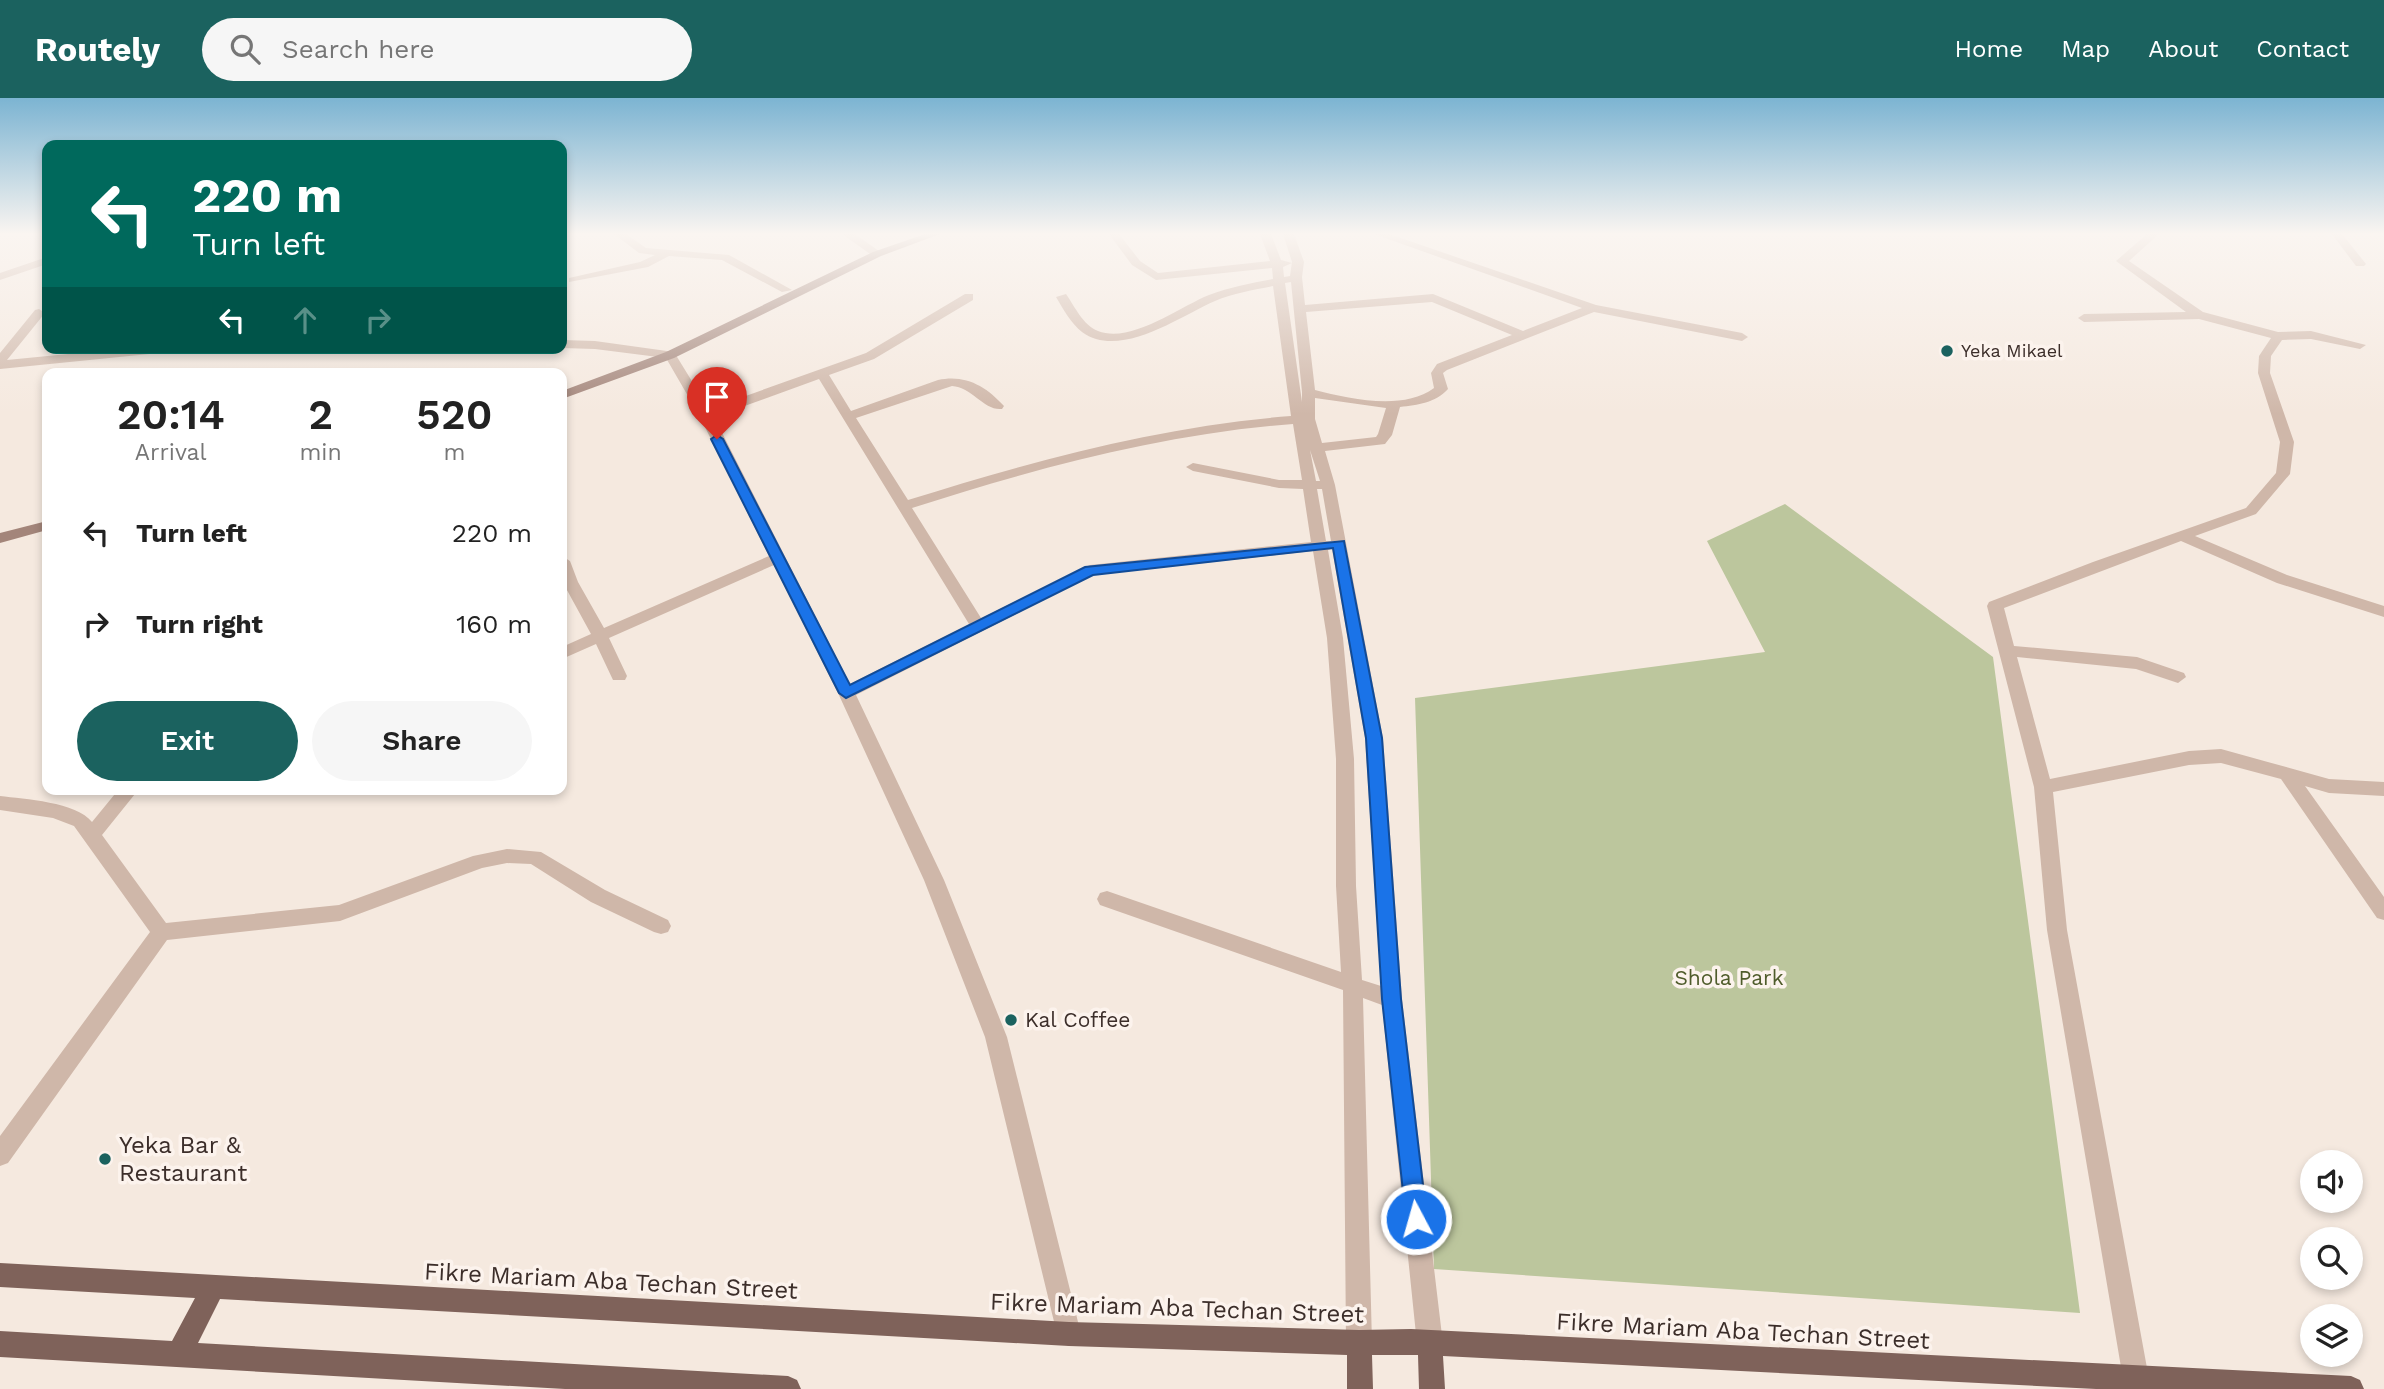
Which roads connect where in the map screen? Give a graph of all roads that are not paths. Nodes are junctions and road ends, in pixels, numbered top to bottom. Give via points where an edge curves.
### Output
1 (778, 294) edge
2 (785, 294) edge
3 (1223, 294) edge
4 (1282, 294) edge
5 (1298, 294) edge
6 (1552, 294) edge
7 (2169, 294) edge
8 (969, 297) dead end
9 (1062, 297) dead end
10 (1592, 308) junction
11 (1299, 309) junction
12 (39, 313) dead end
13 (2199, 315) junction
14 (2084, 318) dead end
15 (1520, 334) junction
16 (2277, 336) junction
17 (1742, 337) dead end
18 (567, 344) edge
19 (2360, 345) dead end
20 (663, 353) junction
21 (101, 354) edge
22 (0, 363) edge
23 (822, 374) junction
24 (567, 384) edge
25 (1309, 392) junction
26 (567, 393) edge
27 (1394, 404) junction
28 (997, 406) dead end
29 (706, 415) junction
30 (849, 416) junction
31 (1303, 419) junction
32 (1319, 448) junction
33 (1192, 467) dead end
34 (1309, 484) junction
35 (1328, 485) junction
36 (904, 506) junction
37 (42, 518) edge
38 (42, 527) edge
39 (7, 531) edge
40 (2182, 536) junction
41 (1329, 545) junction
42 (777, 558) junction
43 (567, 585) edge
44 (2384, 612) edge
45 (979, 627) junction
46 (600, 636) junction
47 (567, 651) edge
48 (2007, 651) junction
49 (619, 676) dead end
50 (2178, 677) dead end
51 (846, 693) junction
52 (2288, 776) junction
53 (2043, 787) junction
54 (2384, 789) edge
55 (125, 795) edge
56 (0, 803) edge
57 (93, 833) junction
58 (1107, 899) dead end
59 (2384, 912) edge
60 (661, 926) dead end
61 (161, 932) junction
62 (1352, 985) junction
63 (1391, 999) junction
64 (0, 1155) edge
65 (0, 1275) edge
66 (213, 1288) junction
67 (1069, 1334) junction
68 (1359, 1343) junction
69 (0, 1344) edge
70 (1430, 1344) junction
71 (180, 1353) junction
72 (2136, 1379) junction
73 (788, 1389) edge
74 (1360, 1389) edge
75 (1432, 1389) edge
76 (2351, 1389) edge

1 - 20 main road
2 - 20 main road
3 - 9 street via 1161,325 1106,337 1092,333 1077,320
4 - 31 street
5 - 11 street
6 - 10 street
7 - 13 street
8 - 23 street via 901,341
10 - 15 street
10 - 17 street
11 - 15 street via 1433,298
11 - 25 street
12 - 22 street
13 - 14 street
13 - 16 street
15 - 27 street via 1438,369 1441,389 1437,394
16 - 19 street via 2311,335
16 - 40 street via 2265,356 2264,373 2287,442 2283,474 2251,511
18 - 20 street
20 - 24 main road
20 - 26 main road
20 - 29 street
21 - 22 street
23 - 29 street
23 - 30 street
25 - 27 street
25 - 31 street
27 - 32 street via 1380,441
28 - 30 street via 967,381 958,381
29 - 42 street
30 - 36 street
31 - 32 street
31 - 34 street
31 - 36 street via 1207,427 984,480
32 - 35 street
33 - 34 street via 1279,484
34 - 35 street
34 - 41 street
35 - 41 street
36 - 45 street
37 - 39 main road
38 - 39 main road
40 - 44 street via 2282,579
40 - 48 street via 1995,606
41 - 45 street via 1090,570
41 - 62 street via 1345,759
41 - 63 street via 1374,738
42 - 46 street
42 - 51 street
43 - 46 street
45 - 51 street
46 - 47 street
46 - 49 street
48 - 50 street via 2137,663
48 - 53 street
51 - 67 street via 934,880 996,1038
52 - 53 street via 2221,756 2189,758
52 - 54 street via 2329,786
52 - 59 street
53 - 72 street via 2056,930
55 - 57 street
56 - 57 street via 55,811 81,821
57 - 61 street
58 - 62 street
60 - 61 street via 598,896 534,856 507,856 480,861 340,913
61 - 64 street
62 - 63 street
62 - 68 street
63 - 70 street
65 - 66 main road, Fikre Mariam Aba Techan Street
66 - 67 main road, Fikre Mariam Aba Techan Street
66 - 71 main road
67 - 68 main road, Fikre Mariam Aba Techan Street
68 - 70 main road, Fikre Mariam Aba Techan Street
68 - 74 main road
69 - 71 main road
70 - 72 main road, Fikre Mariam Aba Techan Street
70 - 75 main road
71 - 73 main road
72 - 76 main road, Fikre Mariam Aba Techan Street

